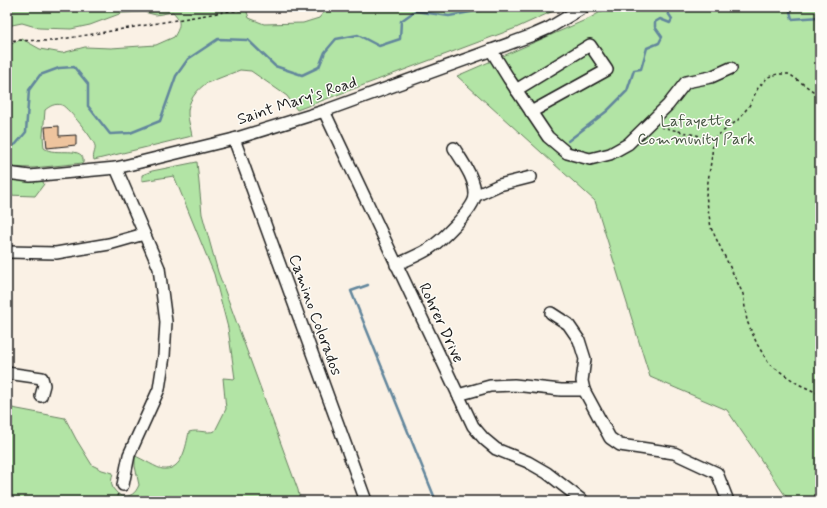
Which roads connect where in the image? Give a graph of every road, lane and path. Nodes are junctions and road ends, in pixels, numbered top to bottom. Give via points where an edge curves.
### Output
1 (294, 7) edge
2 (584, 7) edge
3 (7, 40) edge
4 (491, 50) junction
5 (731, 68) dead end
6 (516, 90) junction
7 (820, 96) edge
8 (324, 111) junction
9 (531, 112) junction
10 (649, 124) junction
11 (234, 139) junction
12 (713, 139) junction
13 (454, 148) dead end
14 (116, 168) junction
15 (7, 173) edge
16 (531, 177) dead end
17 (475, 196) junction
18 (144, 234) junction
19 (7, 252) edge
20 (396, 265) junction
21 (551, 313) dead end
22 (7, 373) edge
23 (584, 390) junction
24 (820, 394) edge
25 (458, 395) junction
26 (41, 396) dead end
27 (123, 485) dead end
28 (366, 501) edge
29 (583, 501) edge
30 (728, 501) edge

1 - 3 path via 230,11 51,41
2 - 4 street, Saint Mary's Road via 549,28
4 - 6 street
4 - 8 street, Saint Mary's Road
5 - 10 street via 711,77 686,82
6 - 9 street
6 - 9 street via 590,45 607,70
7 - 12 path via 789,74 778,74 768,78 758,88 738,120
8 - 11 street, Saint Mary's Road
8 - 20 street, Rohrer Drive
9 - 10 street via 548,137 567,153 590,159 610,154 628,144
10 - 12 path
11 - 14 street, Saint Mary's Road
11 - 28 street, Camino Colorados
12 - 24 path via 706,195 711,228 743,294 747,321 769,364 798,384
13 - 17 street via 472,182
14 - 15 street, Saint Mary's Road via 30,176
14 - 18 street
16 - 17 street via 499,185
17 - 20 street via 471,207 428,250
18 - 19 street via 109,244 56,253
18 - 27 street via 159,268 166,322 164,356 159,389 129,455
20 - 25 street, Rohrer Drive
21 - 23 street via 568,324 579,340 585,358 582,380
22 - 26 street via 42,378 44,385
23 - 25 street via 514,385 490,386
23 - 30 street via 610,438 620,445 674,453 717,473
25 - 29 street, Rohrer Drive via 473,426 484,440 496,449 547,473

